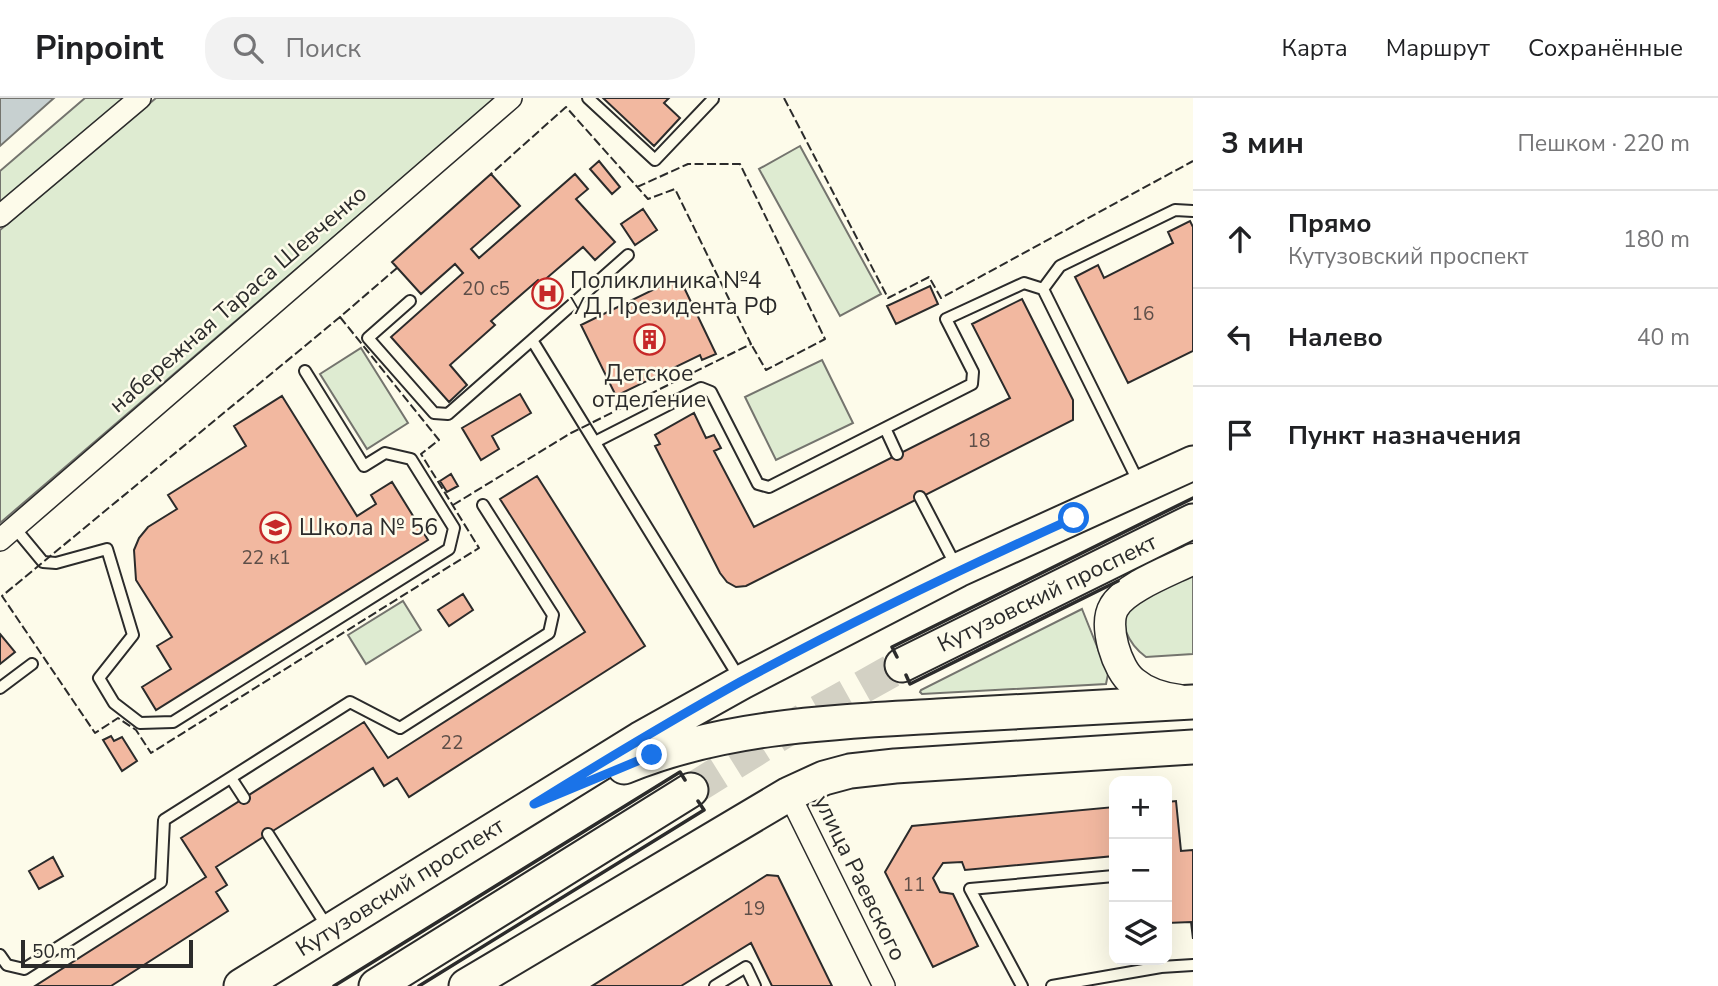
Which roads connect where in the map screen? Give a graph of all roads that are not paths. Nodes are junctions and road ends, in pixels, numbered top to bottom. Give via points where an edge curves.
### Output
1 (140, 98) edge
2 (511, 98) edge
3 (588, 98) edge
4 (713, 99) edge
5 (1193, 211) edge
6 (0, 216) edge
7 (628, 255) dead end
8 (1043, 289) junction
9 (410, 301) dead end
10 (532, 340) junction
11 (305, 371) dead end
12 (885, 428) junction
13 (595, 442) junction
14 (897, 454) dead end
15 (1193, 463) edge
16 (1141, 488) junction
17 (920, 497) dead end
18 (483, 506) dead end
19 (1193, 521) edge
20 (7, 534) edge
21 (1193, 559) edge
22 (958, 570) junction
23 (32, 664) dead end
24 (902, 665) tunnel mouth
25 (742, 682) junction
26 (0, 688) edge
27 (1193, 702) edge
28 (1193, 747) edge
29 (231, 778) junction
30 (691, 790) tunnel mouth
31 (789, 794) junction
32 (244, 798) dead end
33 (534, 804) junction
34 (268, 834) dead end
35 (1109, 876) edge
36 (330, 931) junction
37 (0, 955) edge
38 (1172, 964) edge
39 (1151, 965) edge
40 (1193, 965) edge
41 (241, 986) edge
42 (376, 986) edge
43 (466, 986) edge
44 (715, 986) edge
45 (755, 986) edge
46 (884, 986) edge
47 (1021, 986) edge
48 (1052, 986) edge

1 - 6 street
2 - 20 street, набережная Тараса Шевченко
3 - 4 lane via 655,160
5 - 8 lane via 1175,210 1060,267
7 - 10 lane
8 - 12 lane via 1024,283 946,319 973,372 972,384
8 - 16 lane
9 - 10 lane via 368,338 434,413 448,414
10 - 13 lane
11 - 20 lane via 365,466 385,453 411,459 454,528 449,549 173,722 141,723 114,703 99,678 133,635 107,549 56,564 43,562
12 - 13 lane via 769,487 758,484 710,391 701,388
12 - 14 lane
13 - 25 lane
15 - 16 main road, Кутузовский проспект
16 - 22 main road, Кутузовский проспект
17 - 22 lane
18 - 29 lane via 553,615 549,633 400,728 349,702
19 - 24 main road, Кутузовский проспект
21 - 27 street via 1124,594 1113,607 1109,633 1130,680 1147,691
22 - 25 main road, Кутузовский проспект
23 - 26 lane
25 - 33 main road, Кутузовский проспект
27 - 33 main road via 818,723 714,738 652,755
28 - 31 main road via 850,771
29 - 32 lane
29 - 37 lane via 164,820 161,882 24,969 6,965
30 - 42 main road
31 - 43 main road
31 - 46 street, улица Раевского
33 - 36 main road, Кутузовский проспект
34 - 36 lane
35 - 47 lane via 970,889
36 - 41 main road, Кутузовский проспект
38 - 40 lane
39 - 48 lane
44 - 45 lane via 746,967

